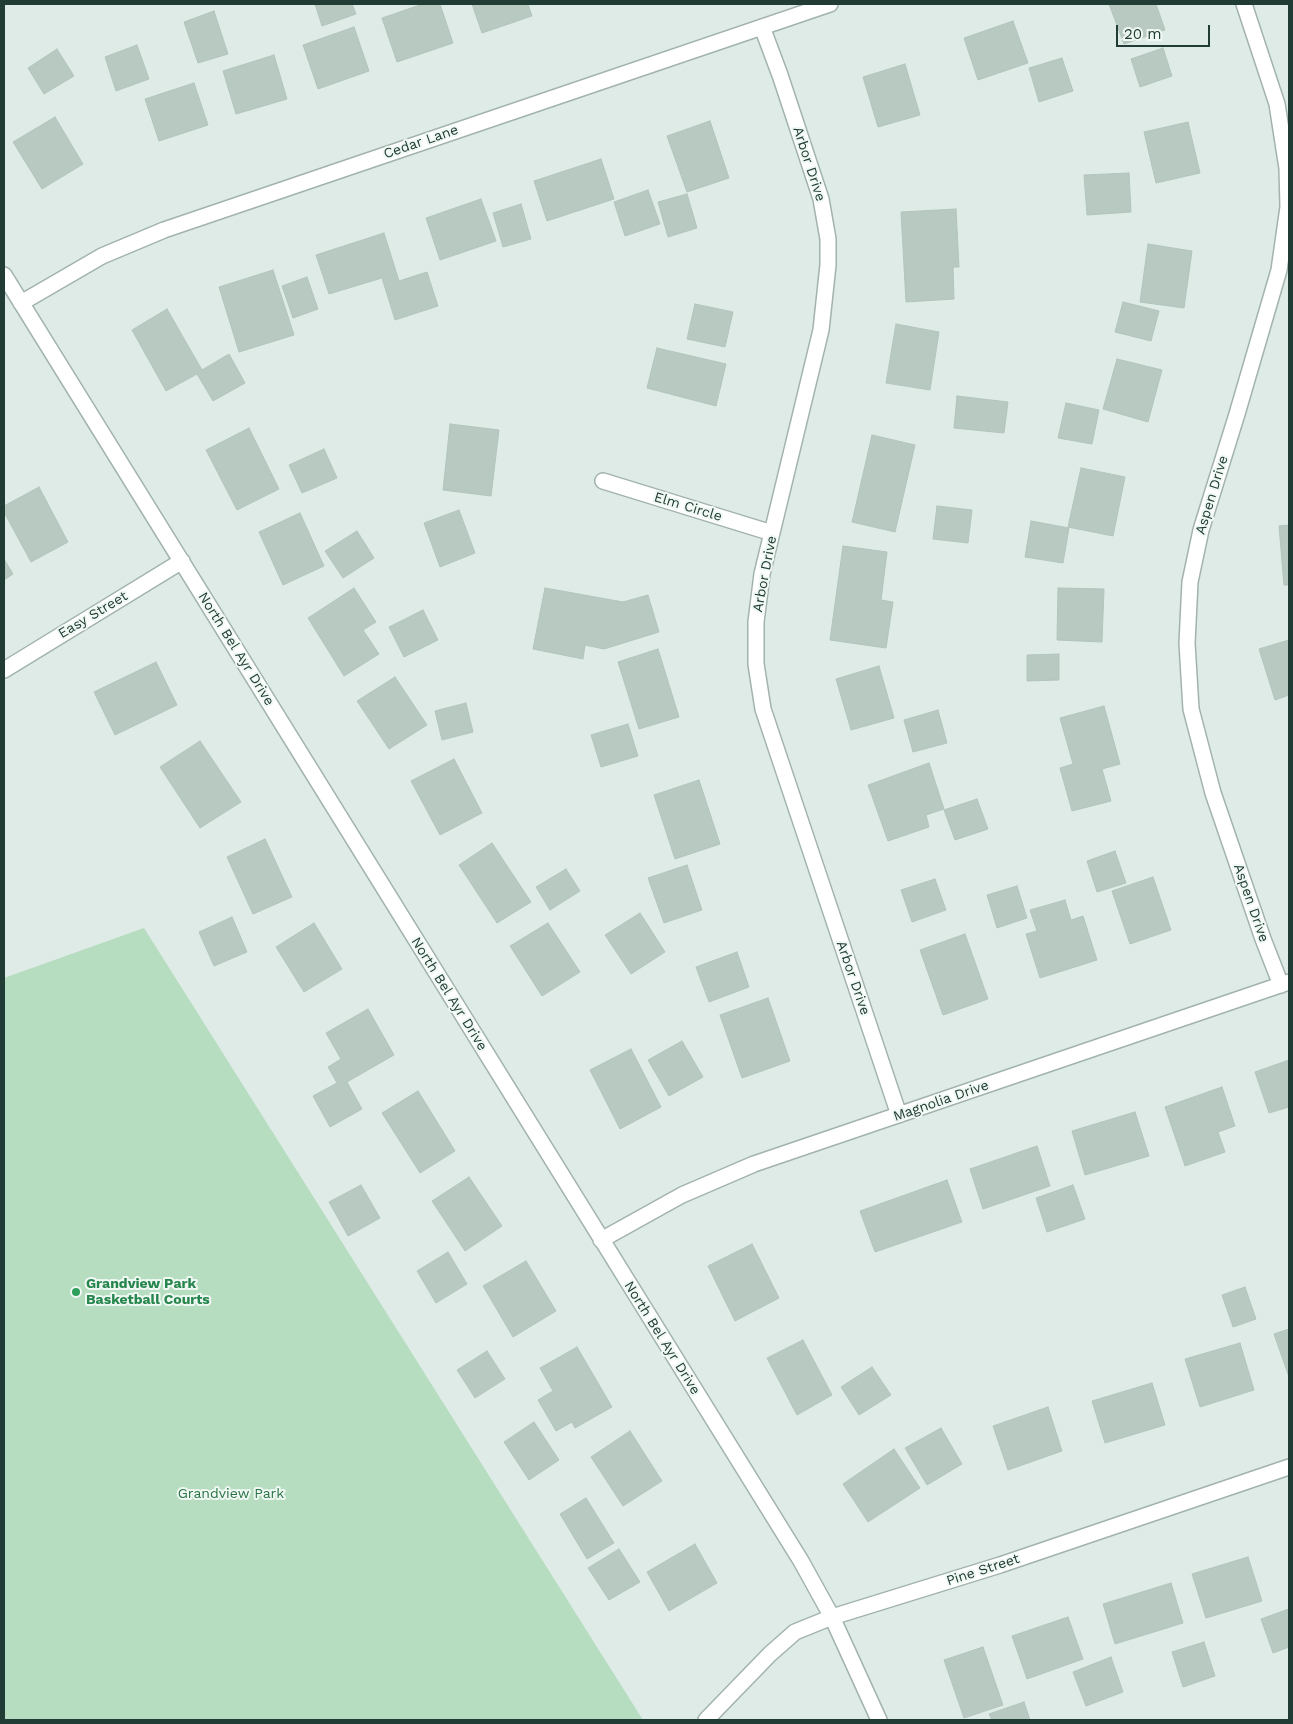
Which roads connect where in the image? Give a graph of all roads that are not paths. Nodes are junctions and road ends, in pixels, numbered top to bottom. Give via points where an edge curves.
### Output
1 (830, 4) edge
2 (1244, 4) edge
3 (762, 27) junction
4 (4, 275) edge
5 (21, 303) junction
6 (603, 480) dead end
7 (772, 533) junction
8 (182, 561) junction
9 (4, 670) edge
10 (1285, 984) edge
11 (899, 1115) junction
12 (601, 1240) junction
13 (1289, 1467) edge
14 (832, 1617) junction
15 (706, 1720) edge
16 (879, 1720) edge

1 - 3 street, Cedar Lane
2 - 10 street, Aspen Drive via 1277,104 1287,168 1288,207 1279,270 1200,530 1190,582 1187,642 1191,709 1213,793 1263,939
3 - 5 street, Cedar Lane via 164,230 102,256
3 - 7 street, Arbor Drive via 821,199 828,239 821,330
4 - 5 street, North Bel Ayr Drive
5 - 8 street, North Bel Ayr Drive
6 - 7 street, Elm Circle
7 - 11 street, Arbor Drive via 762,574 756,622 756,664 763,710
8 - 9 street, Easy Street
8 - 12 street, North Bel Ayr Drive
10 - 11 street, Magnolia Drive
11 - 12 street, Magnolia Drive via 754,1164 682,1195
12 - 14 street, North Bel Ayr Drive via 801,1560
13 - 14 street, Pine Street via 1000,1565
14 - 15 street, Pine Street via 795,1632
14 - 16 street, North Bel Ayr Drive

